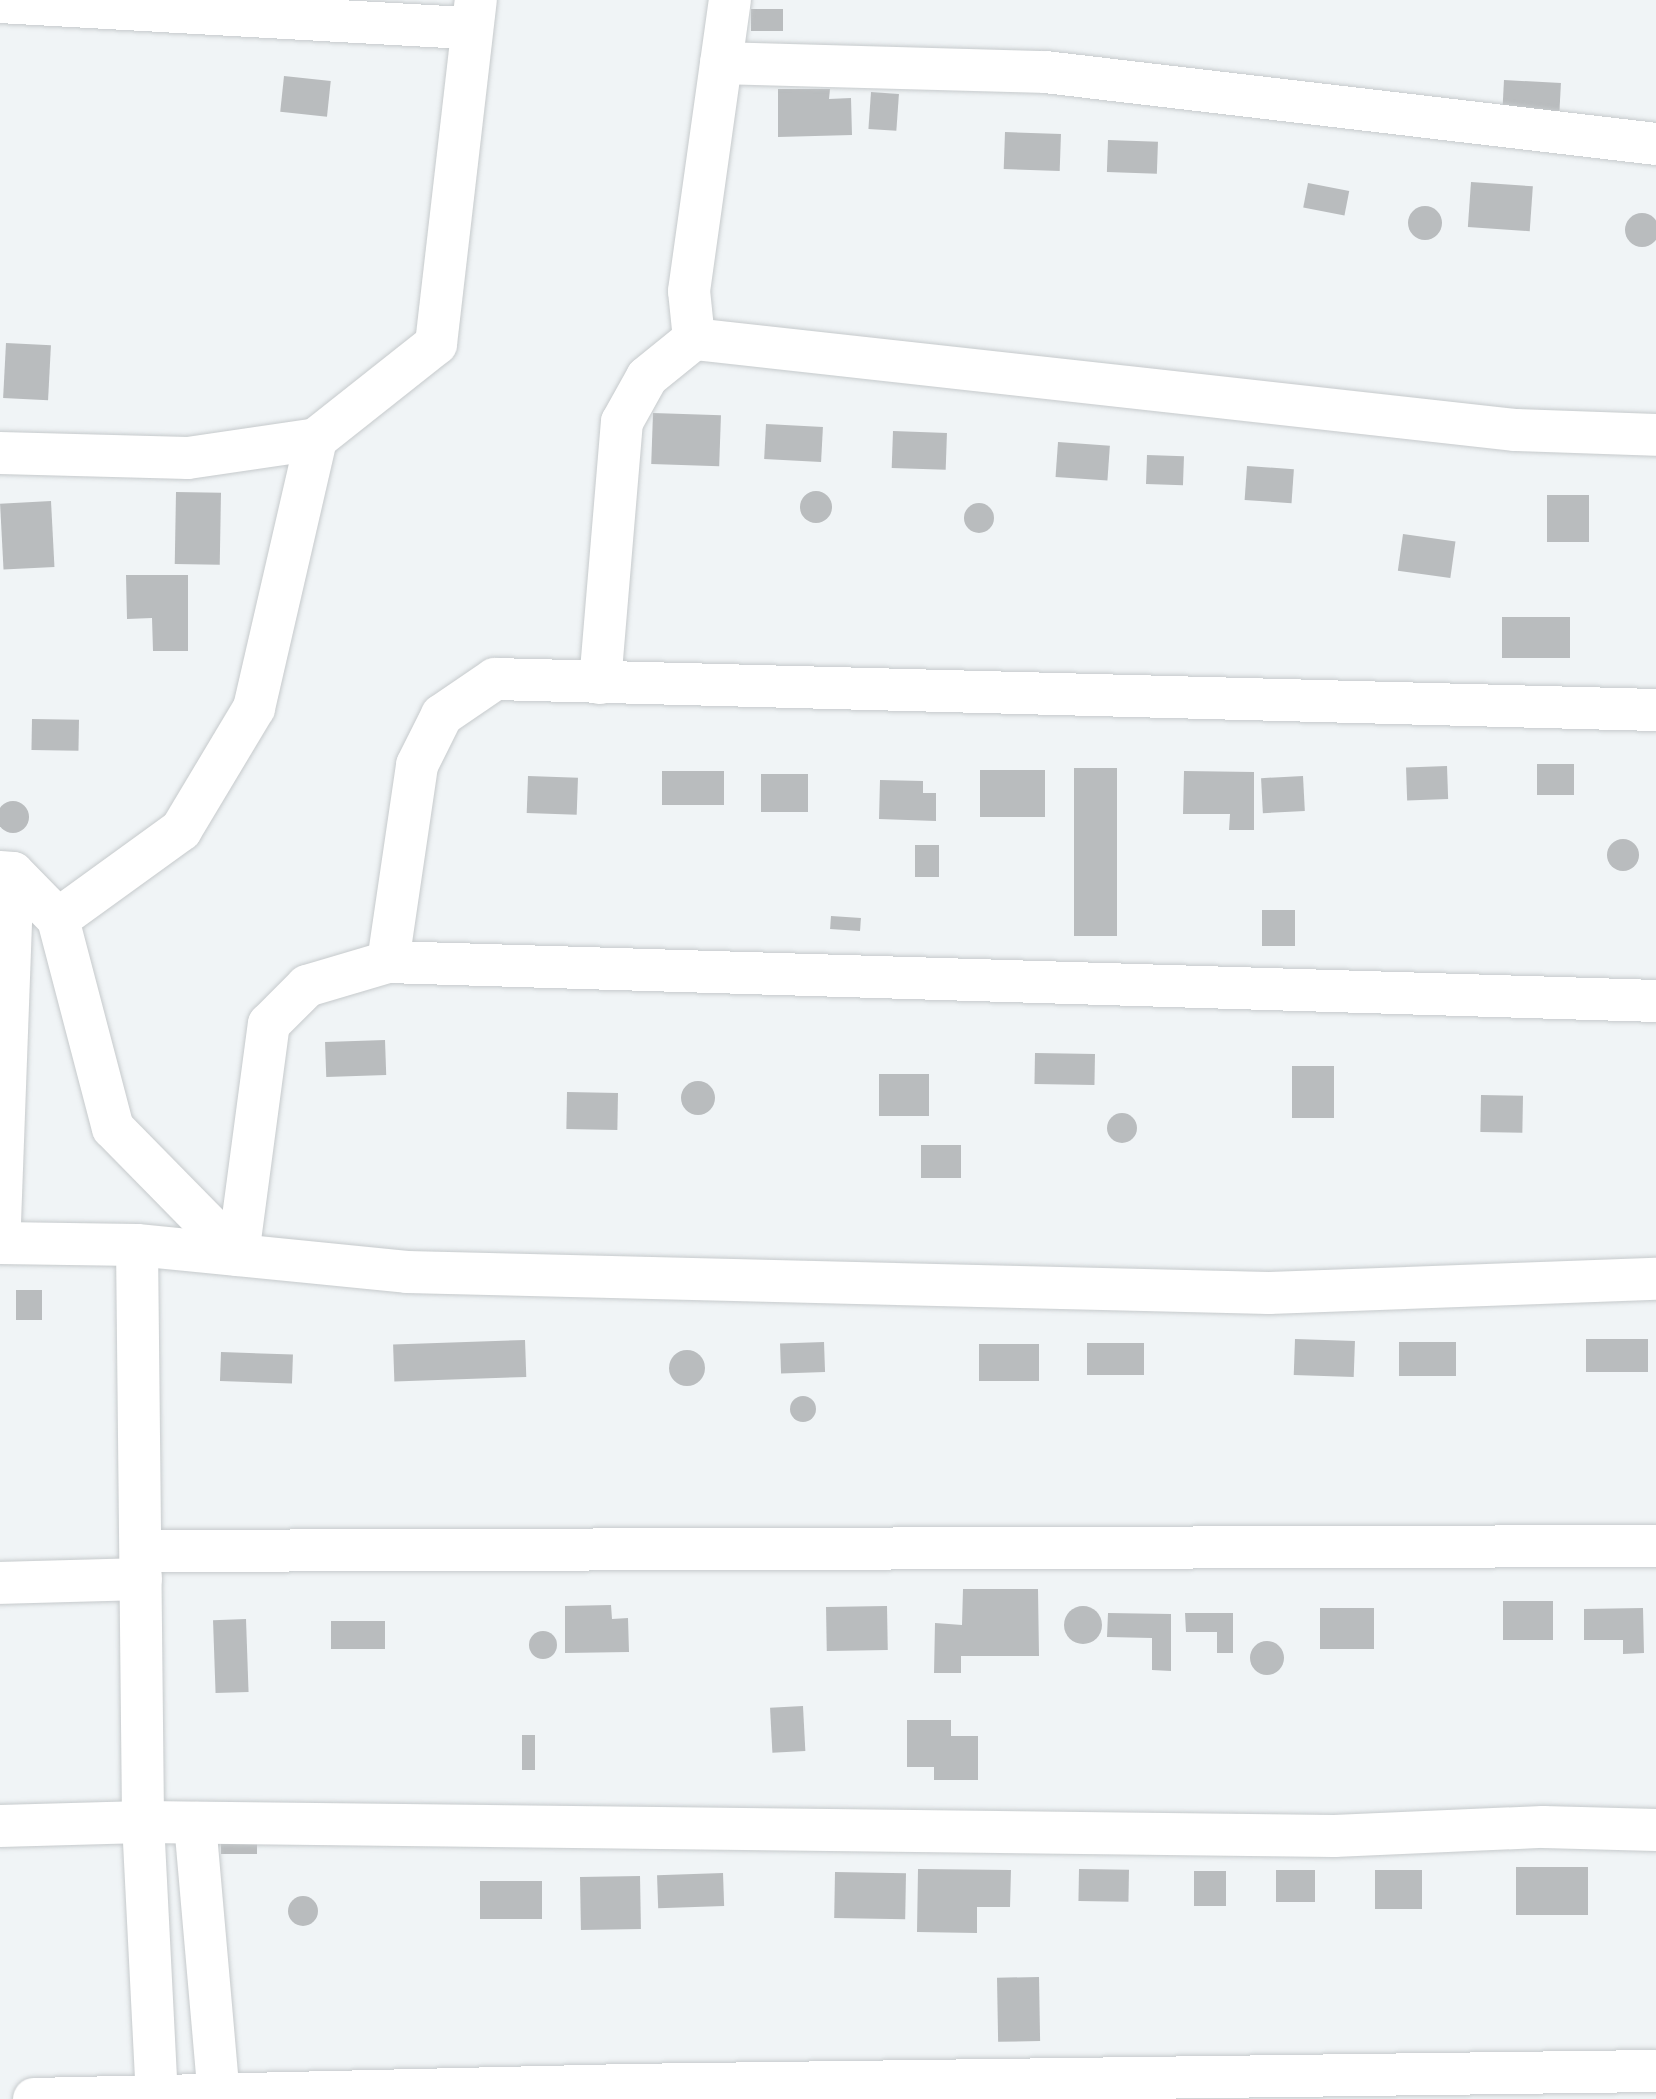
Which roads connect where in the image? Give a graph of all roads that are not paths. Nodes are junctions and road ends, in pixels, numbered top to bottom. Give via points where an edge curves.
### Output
1 (730, 0) edge
2 (0, 2) edge
3 (473, 14) edge
4 (721, 63) junction
5 (1656, 144) edge
6 (694, 339) junction
7 (1656, 435) edge
8 (316, 439) junction
9 (0, 453) edge
10 (600, 683) junction
11 (1656, 710) edge
12 (7, 872) edge
13 (58, 919) junction
14 (388, 962) junction
15 (1656, 1001) edge
16 (0, 1223) edge
17 (0, 1243) edge
18 (137, 1245) junction
19 (238, 1255) junction
20 (1656, 1279) edge
21 (1656, 1546) edge
22 (141, 1565) junction
23 (0, 1583) edge
24 (143, 1822) junction
25 (195, 1823) junction
26 (0, 1826) edge
27 (1656, 1830) edge
28 (1656, 2071) edge
29 (157, 2097) edge
30 (219, 2097) edge
31 (34, 2099) edge

1 - 4 street
2 - 3 street
3 - 8 street via 436,344
4 - 5 street via 1045,72
4 - 6 street via 689,291
6 - 7 street via 1516,430
6 - 10 street via 647,377 622,422
8 - 9 street via 188,458
8 - 13 street via 254,708 181,830
10 - 11 street
10 - 14 street via 495,679 442,715 417,765
12 - 13 street
12 - 16 street
13 - 19 street via 113,1128
14 - 15 street
14 - 19 street via 307,986 269,1024
17 - 18 street
18 - 19 street
18 - 22 street
19 - 20 street via 407,1272 1269,1293
21 - 22 street
22 - 23 street
22 - 24 street
24 - 25 street
24 - 26 street
24 - 29 street
25 - 27 street via 1334,1836 1543,1827
25 - 30 street via 200,1927
28 - 30 street
29 - 30 street
29 - 31 street

